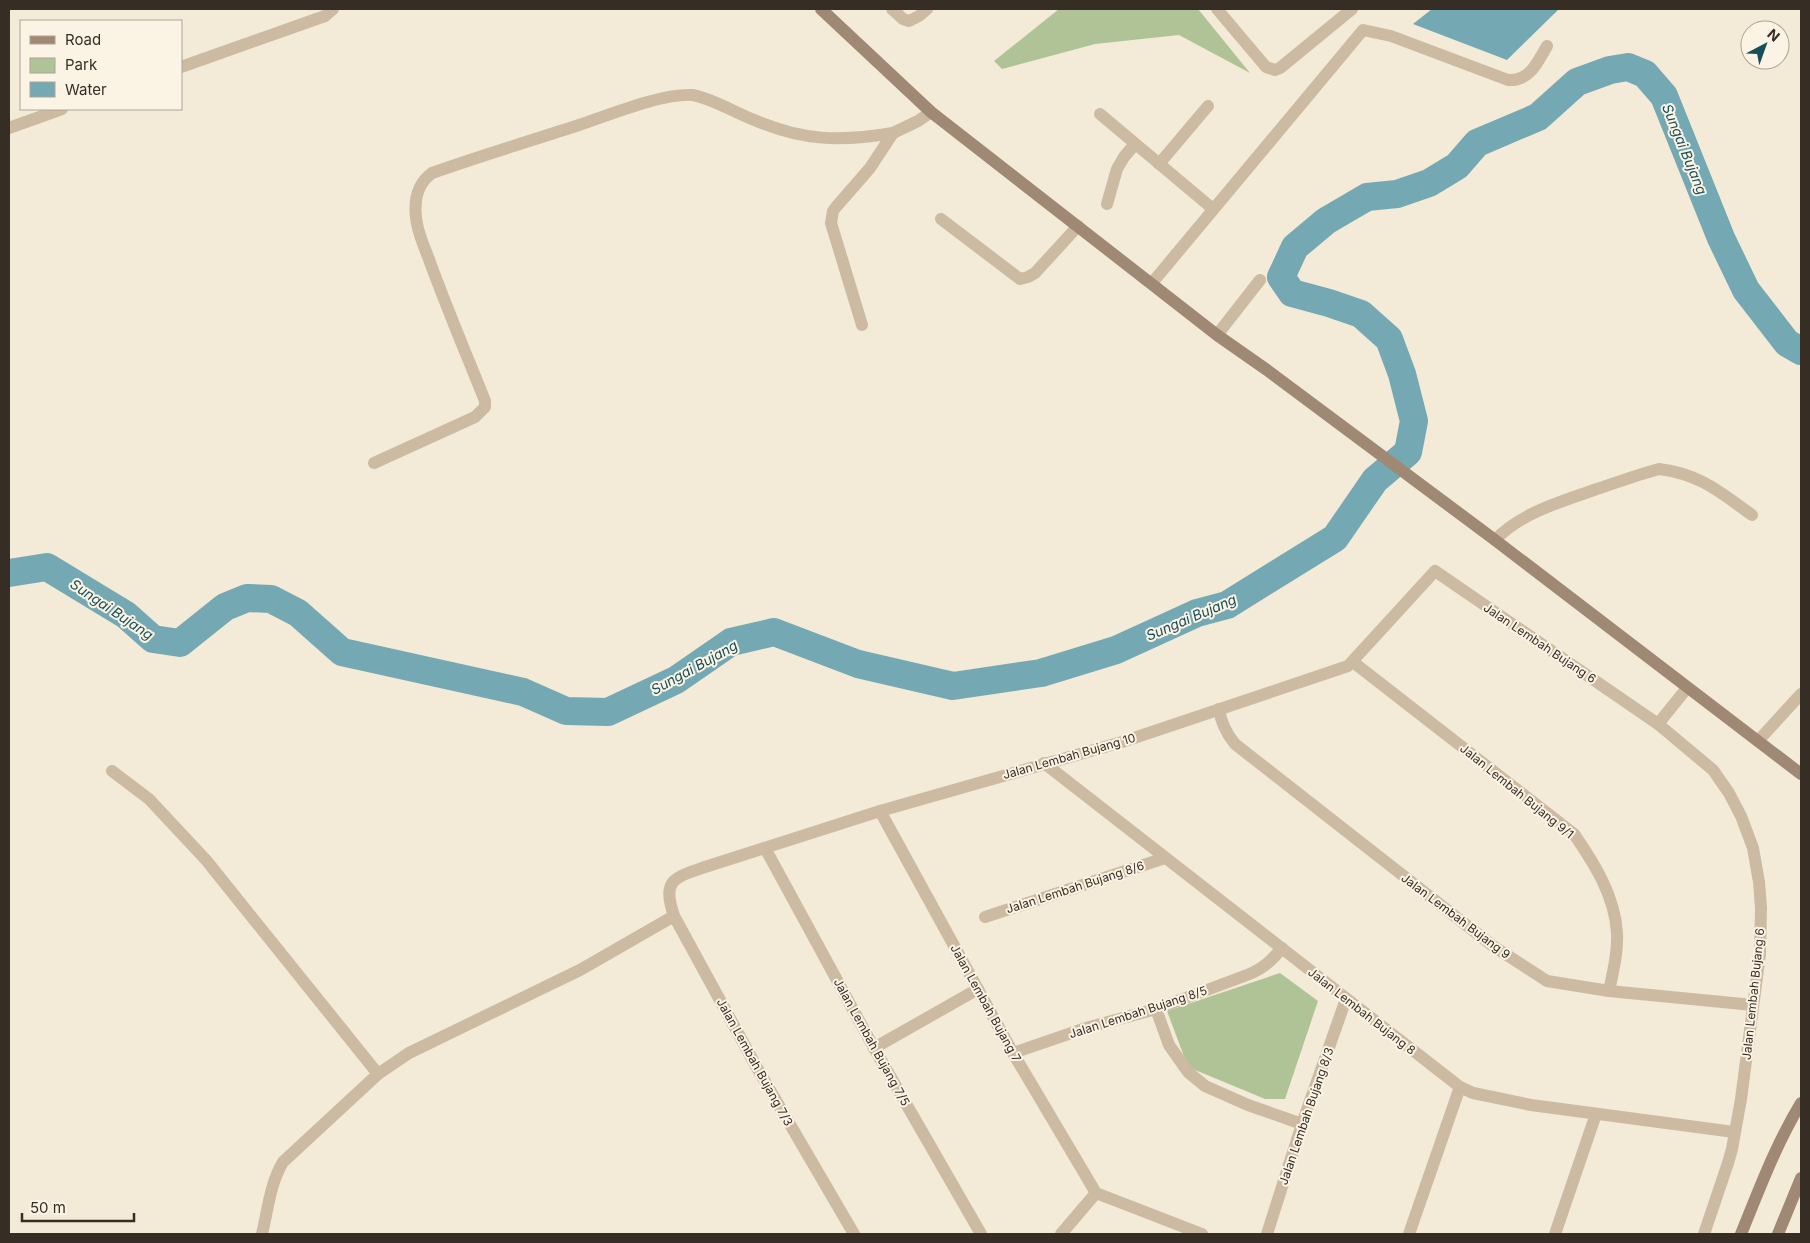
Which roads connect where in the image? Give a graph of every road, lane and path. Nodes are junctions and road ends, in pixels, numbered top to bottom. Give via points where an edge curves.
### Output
1 (333, 9) edge
2 (821, 9) edge
3 (892, 9) edge
4 (927, 9) edge
5 (1217, 9) edge
6 (1352, 9) edge
7 (1547, 46) dead end
8 (182, 67) edge
9 (1208, 106) dead end
10 (59, 110) edge
11 (931, 112) junction
12 (1100, 114) dead end
13 (9, 128) edge
14 (892, 133) junction
15 (1135, 144) junction
16 (1159, 164) junction
17 (1107, 204) dead end
18 (1213, 209) junction
19 (942, 218) dead end
20 (1078, 226) junction
21 (1260, 280) dead end
22 (1152, 283) junction
23 (862, 325) dead end
24 (1217, 335) junction
25 (374, 463) dead end
26 (1752, 515) dead end
27 (1495, 540) junction
28 (1435, 571) joint
29 (1353, 662) junction
30 (1687, 688) junction
31 (1801, 694) edge
32 (1219, 709) junction
33 (1658, 724) junction
34 (1758, 741) junction
35 (1044, 763) junction
36 (112, 770) dead end
37 (1801, 774) edge
38 (880, 811) junction
39 (765, 848) junction
40 (1166, 858) junction
41 (670, 886) joint
42 (674, 916) junction
43 (985, 917) dead end
44 (1282, 948) junction
45 (978, 989) junction
46 (1610, 991) junction
47 (1346, 999) junction
48 (1753, 1005) junction
49 (1156, 1009) junction
50 (874, 1048) junction
51 (1014, 1053) junction
52 (378, 1074) junction
53 (1460, 1088) junction
54 (1801, 1104) edge
55 (1596, 1114) junction
56 (1302, 1124) junction
57 (1734, 1132) junction
58 (1801, 1178) edge
59 (1096, 1193) junction
60 (262, 1234) edge
61 (854, 1234) edge
62 (981, 1234) edge
63 (1061, 1234) edge
64 (1202, 1234) edge
65 (1267, 1234) edge
66 (1409, 1234) edge
67 (1555, 1234) edge
68 (1704, 1234) edge
69 (1741, 1234) edge
70 (1778, 1234) edge

1 - 8 street via 325,16
2 - 11 street
3 - 4 street via 909,21
5 - 6 street via 1266,67 1275,70
7 - 18 street via 1530,73 1508,80 1391,36 1363,30
9 - 16 street
10 - 13 street
11 - 14 street
11 - 20 street
12 - 15 street
14 - 23 street via 870,168 832,216
14 - 25 street via 864,138 802,136 777,130 695,96 677,95 432,173 423,179 419,188 416,220 485,407 475,417
15 - 16 street
15 - 17 street via 1117,169
16 - 18 street
18 - 22 street
19 - 20 street via 1020,279 1035,273
20 - 22 street
21 - 24 street
22 - 24 street
24 - 27 street
26 - 27 street via 1691,475 1659,469 1566,500 1512,524
27 - 30 street
28 - 29 street, Jalan Lembah Bujang 10
28 - 33 street, Jalan Lembah Bujang 6
29 - 32 street, Jalan Lembah Bujang 10
29 - 46 street, Jalan Lembah Bujang 9/1 via 1574,834 1592,859 1614,910 1617,934
30 - 33 street
30 - 34 street
31 - 34 street
32 - 35 street, Jalan Lembah Bujang 10 via 1122,742
32 - 46 street, Jalan Lembah Bujang 9 via 1221,721 1235,744 1493,946 1547,981
33 - 48 street, Jalan Lembah Bujang 6 via 1713,770 1733,800 1753,848 1761,908 1760,954
34 - 37 street
35 - 38 street, Jalan Lembah Bujang 10
35 - 40 street, Jalan Lembah Bujang 8
36 - 52 street via 150,799 206,860
38 - 39 street, Jalan Lembah Bujang 10
38 - 45 street, Jalan Lembah Bujang 7
39 - 41 street, Jalan Lembah Bujang 10 via 682,874
39 - 50 street, Jalan Lembah Bujang 7/5
40 - 43 street, Jalan Lembah Bujang 8/6
40 - 44 street, Jalan Lembah Bujang 8
41 - 42 street, Jalan Lembah Bujang 7/3 via 669,900
42 - 52 street via 580,970 410,1053
42 - 61 street, Jalan Lembah Bujang 7/3 via 756,1066
44 - 47 street, Jalan Lembah Bujang 8
44 - 49 street, Jalan Lembah Bujang 8/5 via 1260,970
45 - 50 street
45 - 51 street, Jalan Lembah Bujang 7
46 - 48 street, Jalan Lembah Bujang 9
47 - 53 street, Jalan Lembah Bujang 8
47 - 56 street, Jalan Lembah Bujang 8/3
48 - 57 street, Jalan Lembah Bujang 6
49 - 51 street, Jalan Lembah Bujang 8/5 via 1086,1028
49 - 56 street via 1169,1045 1188,1072 1205,1086
50 - 62 street, Jalan Lembah Bujang 7/5
51 - 59 street, Jalan Lembah Bujang 7
52 - 60 street via 283,1162 271,1191
53 - 55 street, Jalan Lembah Bujang 8 via 1473,1094
53 - 66 street
54 - 69 street via 1770,1164
55 - 57 street, Jalan Lembah Bujang 8
55 - 67 street
56 - 65 street, Jalan Lembah Bujang 8/3
57 - 68 street, Jalan Lembah Bujang 6 via 1728,1163
58 - 70 street
59 - 63 street
59 - 64 street

